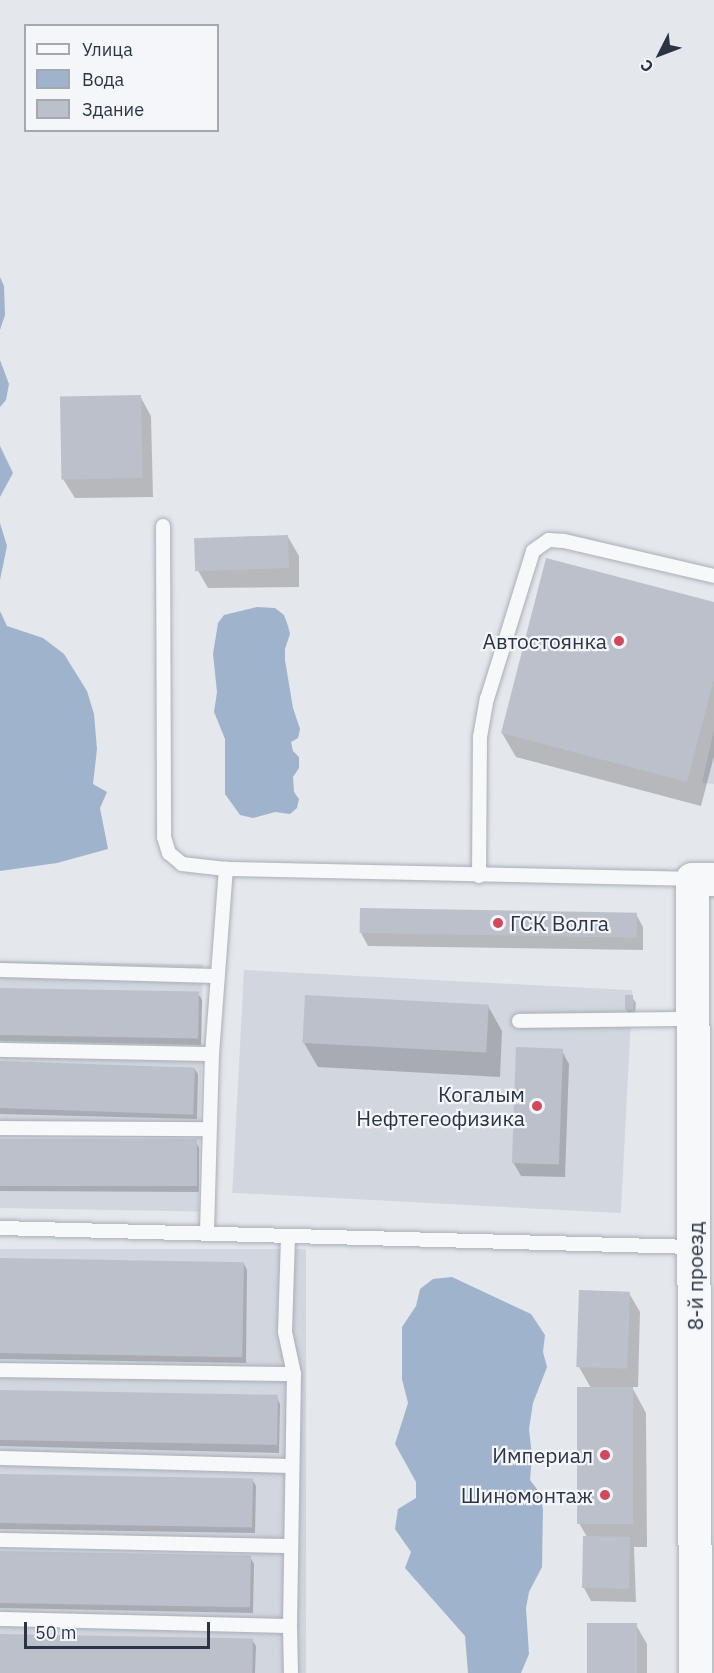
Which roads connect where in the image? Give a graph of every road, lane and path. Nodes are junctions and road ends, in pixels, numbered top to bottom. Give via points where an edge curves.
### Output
1 (163, 526) dead end
2 (714, 576) edge
3 (226, 868) junction
4 (479, 876) junction
5 (703, 879) edge
6 (0, 970) edge
7 (217, 976) junction
8 (692, 1019) junction
9 (519, 1022) dead end
10 (0, 1050) edge
11 (212, 1054) junction
12 (0, 1128) edge
13 (209, 1129) junction
14 (0, 1228) edge
15 (207, 1232) junction
16 (288, 1238) junction
17 (695, 1247) junction
18 (0, 1370) edge
19 (294, 1374) junction
20 (0, 1458) edge
21 (292, 1466) junction
22 (0, 1540) edge
23 (289, 1545) junction
24 (0, 1619) edge
25 (290, 1626) junction
26 (291, 1673) edge
27 (695, 1673) edge

1 - 3 lane via 164,837 169,853 182,864
2 - 4 lane via 564,541 549,540 533,551 487,699 480,737
3 - 4 lane
3 - 7 lane
4 - 5 lane
5 - 8 street, 8-й проезд
6 - 7 lane
7 - 11 lane
8 - 9 lane
8 - 17 street, 8-й проезд
10 - 11 lane
11 - 13 lane
12 - 13 lane
13 - 15 lane
14 - 15 lane
15 - 16 lane
16 - 17 lane
16 - 19 lane via 285,1332
17 - 27 street, 8-й проезд via 700,1415
18 - 19 lane
19 - 21 lane
20 - 21 lane
21 - 23 lane
22 - 23 lane
23 - 25 lane
24 - 25 lane
25 - 26 lane

